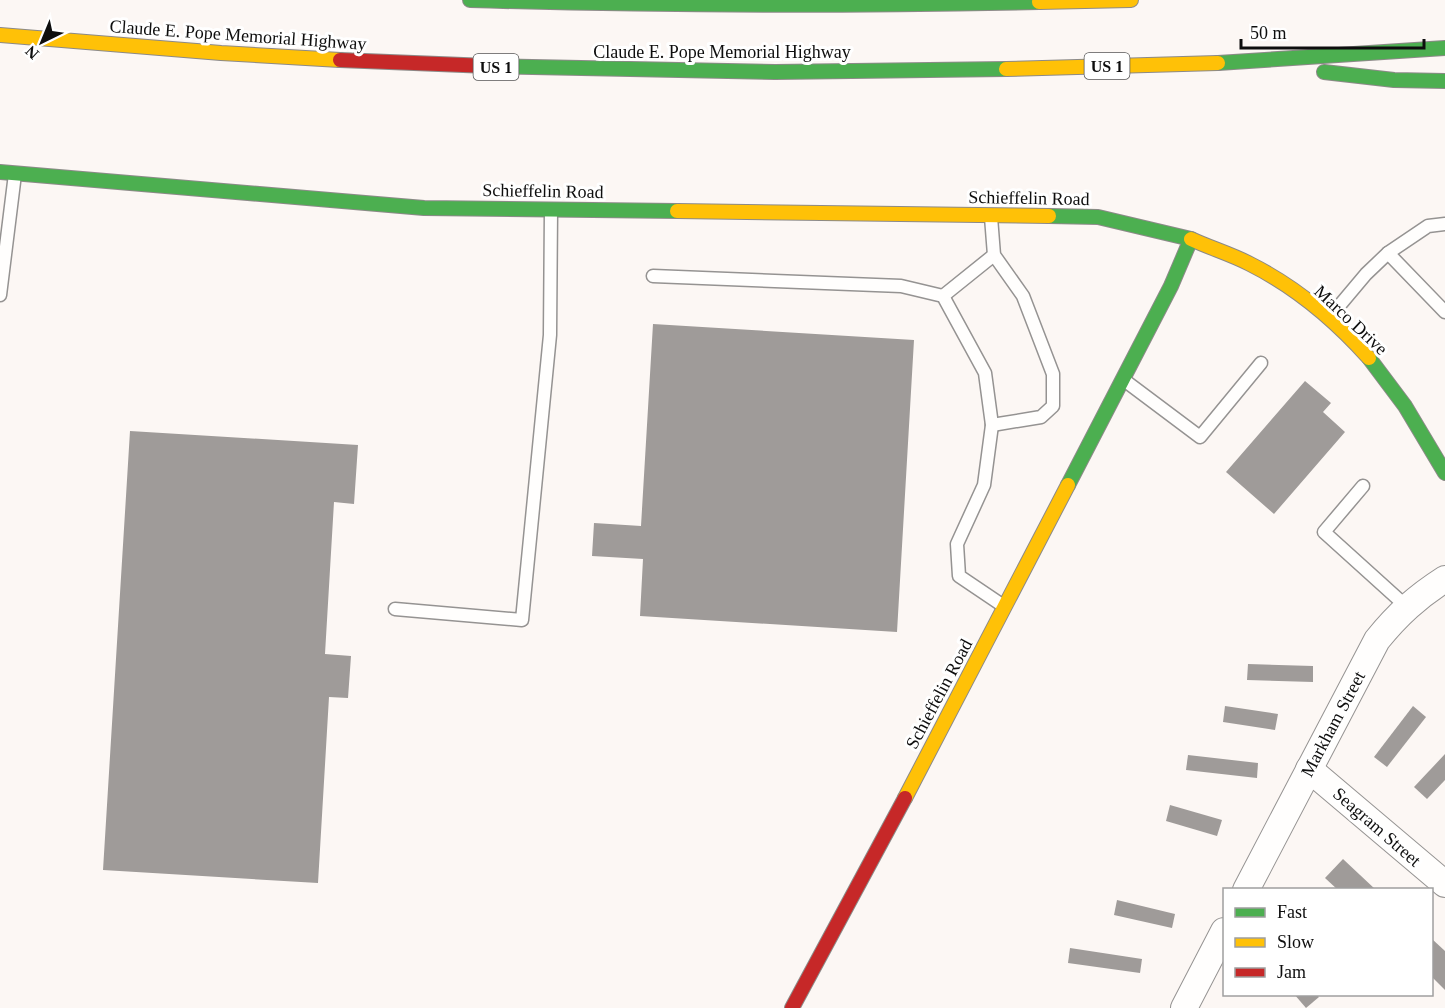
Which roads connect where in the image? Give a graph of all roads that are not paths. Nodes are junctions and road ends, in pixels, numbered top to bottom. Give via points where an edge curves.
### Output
1 (470, 0) edge
2 (1131, 0) edge
3 (0, 35) edge
4 (1445, 48) edge
5 (1221, 62) junction
6 (1445, 81) edge
7 (0, 171) edge
8 (15, 173) junction
9 (551, 209) junction
10 (991, 216) junction
11 (1445, 224) edge
12 (1191, 239) junction
13 (1388, 253) junction
14 (994, 255) junction
15 (653, 276) dead end
16 (0, 295) edge
17 (943, 296) junction
18 (1445, 312) edge
19 (1329, 319) junction
20 (1261, 363) dead end
21 (1123, 379) junction
22 (992, 425) junction
23 (1441, 458) edge
24 (1445, 473) edge
25 (1363, 486) dead end
26 (1445, 579) edge
27 (1004, 607) junction
28 (1407, 607) junction
29 (395, 609) dead end
30 (1309, 768) junction
31 (1445, 884) edge
32 (1247, 888) edge
33 (1223, 933) edge
34 (792, 1008) edge
35 (1184, 1008) edge

1 - 2 main road via 631,6
3 - 5 main road, Claude E. Pope Memorial Highway / US 1 via 269,57 505,68 798,72
4 - 5 main road, Claude E. Pope Memorial Highway / US 1
5 - 6 main road via 1394,80
7 - 8 main road, Schieffelin Road
8 - 9 main road, Schieffelin Road via 424,207
8 - 16 lane
9 - 10 main road, Schieffelin Road
9 - 29 lane via 550,335 522,620
10 - 12 main road, Schieffelin Road via 1098,217
10 - 14 lane
11 - 13 lane via 1428,226
12 - 19 main road, Marco Drive via 1250,264
12 - 21 main road, Schieffelin Road
13 - 18 lane
13 - 19 lane
14 - 17 lane
14 - 22 lane via 1023,296 1053,374 1053,406 1041,417
15 - 17 lane via 901,286
17 - 22 lane via 985,373
19 - 23 main road, Marco Drive via 1376,367
20 - 21 lane via 1200,437
21 - 27 main road, Schieffelin Road
22 - 27 lane via 984,485 957,544 959,576
23 - 24 main road, Marco Drive
25 - 28 lane via 1324,532
26 - 28 street, Markham Street
27 - 34 main road, Schieffelin Road
28 - 30 street, Markham Street via 1377,640
30 - 31 street, Seagram Street
30 - 32 street, Markham Street
33 - 35 street

